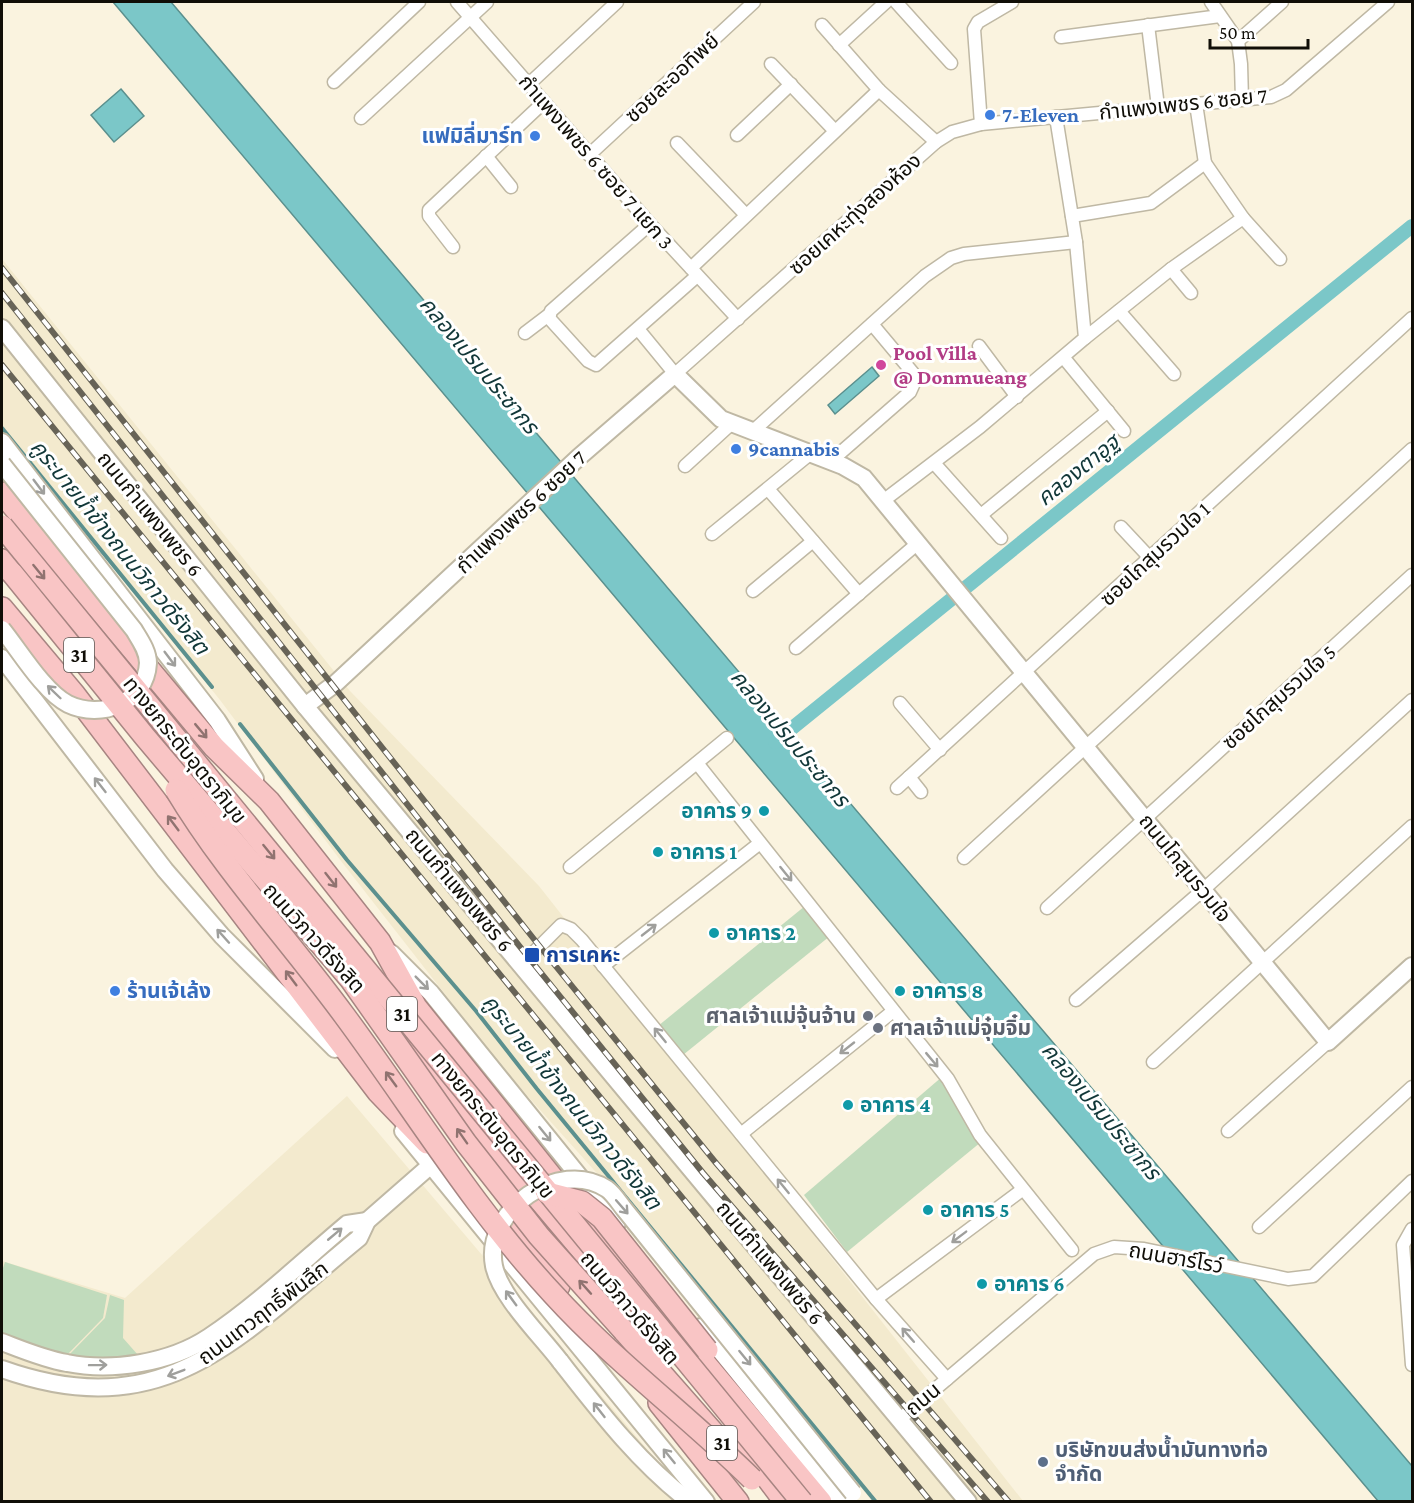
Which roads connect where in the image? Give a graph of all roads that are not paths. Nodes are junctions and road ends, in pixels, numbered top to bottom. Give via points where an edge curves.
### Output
1 (418, 2) edge
2 (457, 2) edge
3 (487, 2) edge
4 (617, 2) edge
5 (754, 2) edge
6 (886, 2) edge
7 (896, 2) edge
8 (1012, 2) edge
9 (1211, 2) edge
10 (1281, 2) edge
11 (1388, 2) edge
12 (1220, 16) junction
13 (470, 18) junction
14 (822, 25) dead end
15 (1148, 25) junction
16 (1061, 37) dead end
17 (1238, 41) junction
18 (839, 45) junction
19 (951, 63) dead end
20 (771, 64) dead end
21 (334, 82) dead end
22 (791, 84) junction
23 (528, 85) junction
24 (879, 90) junction
25 (1242, 100) junction
26 (544, 102) junction
27 (1196, 104) junction
28 (1158, 108) junction
29 (1056, 117) junction
30 (361, 118) dead end
31 (981, 124) junction
32 (835, 131) junction
33 (737, 135) dead end
34 (936, 142) junction
35 (677, 144) dead end
36 (589, 155) junction
37 (486, 156) junction
38 (1206, 163) junction
39 (511, 187) dead end
40 (746, 215) junction
41 (1072, 216) junction
42 (1242, 218) junction
43 (650, 224) junction
44 (1076, 242) junction
45 (453, 247) dead end
46 (1280, 259) dead end
47 (1171, 269) junction
48 (694, 272) junction
49 (1191, 293) dead end
50 (1119, 311) junction
51 (550, 314) junction
52 (1413, 318) edge
53 (738, 319) junction
54 (872, 324) junction
55 (2, 328) edge
56 (638, 329) junction
57 (525, 333) dead end
58 (1085, 338) junction
59 (979, 346) dead end
60 (1064, 358) junction
61 (675, 374) junction
62 (1174, 374) dead end
63 (1017, 397) junction
64 (1108, 411) junction
65 (732, 423) junction
66 (753, 431) junction
67 (1124, 431) dead end
68 (2, 442) edge
69 (1413, 449) edge
70 (811, 453) junction
71 (831, 461) junction
72 (934, 463) junction
73 (2, 464) edge
74 (685, 466) dead end
75 (768, 489) junction
76 (2, 493) edge
77 (883, 501) junction
78 (981, 515) junction
79 (2, 526) edge
80 (1121, 527) dead end
81 (712, 534) dead end
82 (1001, 538) dead end
83 (813, 541) junction
84 (918, 543) junction
85 (1150, 558) junction
86 (2, 560) edge
87 (2, 572) edge
88 (1413, 575) edge
89 (753, 591) dead end
90 (859, 594) junction
91 (2, 608) edge
92 (2, 629) edge
93 (796, 648) dead end
94 (2, 658) edge
95 (1025, 673) junction
96 (1413, 700) edge
97 (900, 703) dead end
98 (305, 706) junction
99 (145, 737) junction
100 (727, 738) dead end
101 (1087, 748) junction
102 (939, 750) junction
103 (696, 763) junction
104 (909, 777) junction
105 (897, 788) dead end
106 (921, 792) dead end
107 (269, 801) junction
108 (1145, 819) junction
109 (1413, 826) edge
110 (760, 843) junction
111 (964, 858) dead end
112 (570, 867) dead end
113 (1203, 890) junction
114 (1047, 908) dead end
115 (380, 942) junction
116 (1263, 962) junction
117 (521, 965) junction
118 (603, 966) junction
119 (1413, 966) edge
120 (1076, 1000) dead end
121 (892, 1012) junction
122 (1329, 1042) junction
123 (1153, 1062) dead end
124 (1413, 1087) edge
125 (1228, 1131) dead end
126 (741, 1134) junction
127 (431, 1165) junction
128 (1413, 1181) edge
129 (1022, 1190) junction
130 (534, 1192) junction
131 (367, 1221) junction
132 (1258, 1227) dead end
133 (1413, 1229) edge
134 (1072, 1250) dead end
135 (876, 1299) junction
136 (2, 1342) edge
137 (67, 1363) junction
138 (135, 1364) junction
139 (1413, 1365) edge
140 (2, 1369) edge
141 (947, 1379) junction
142 (137, 1385) junction
143 (66, 1387) junction
144 (900, 1419) junction
145 (752, 1479) junction
146 (852, 1499) edge
147 (690, 1502) edge
148 (706, 1502) edge
149 (738, 1502) edge
150 (772, 1502) edge
151 (784, 1502) edge
152 (802, 1502) edge
153 (821, 1502) edge
154 (832, 1502) edge
155 (968, 1502) edge

1 - 21 street
2 - 13 street, กำแพงเพชร 6 ซอย 7 แยก 3
3 - 13 street
4 - 23 street
5 - 36 street, ซอยละออทิพย์
6 - 18 street
7 - 19 street
8 - 31 street via 978,22 974,29
9 - 12 street
10 - 17 street
11 - 25 street, กำแพงเพชร 6 ซอย 7 via 1286,90 1270,97
12 - 15 street
12 - 17 street
13 - 23 street, กำแพงเพชร 6 ซอย 7 แยก 3
13 - 30 street
14 - 18 street
15 - 16 street
15 - 28 street
17 - 25 street
18 - 24 street
20 - 22 street
22 - 32 street
22 - 33 street
23 - 26 street, กำแพงเพชร 6 ซอย 7 แยก 3
24 - 32 street
24 - 34 street
25 - 27 street, กำแพงเพชร 6 ซอย 7
26 - 36 street, กำแพงเพชร 6 ซอย 7 แยก 3
26 - 37 street
27 - 28 street, กำแพงเพชร 6 ซอย 7
27 - 38 street
28 - 29 street, กำแพงเพชร 6 ซอย 7
29 - 31 street, กำแพงเพชร 6 ซอย 7
29 - 41 street
31 - 34 street, ซอยเคหะทุ่งสองห้อง via 952,132
32 - 40 street
34 - 53 street, ซอยเคหะทุ่งสองห้อง
35 - 40 street
36 - 43 street, กำแพงเพชร 6 ซอย 7 แยก 3
37 - 39 street
37 - 45 street via 429,210 429,216
38 - 41 street via 1151,203
38 - 42 street
40 - 48 street
41 - 44 street
42 - 46 street
42 - 47 street
43 - 48 street, กำแพงเพชร 6 ซอย 7 แยก 3
43 - 51 street
44 - 54 street via 951,258
44 - 58 street
47 - 49 street
47 - 50 street
48 - 53 street, กำแพงเพชร 6 ซอย 7 แยก 3
48 - 56 street
50 - 58 street
50 - 62 street
51 - 56 street via 549,318 596,365
51 - 57 street
52 - 85 street, ซอยโกสุมรวมใจ 1
53 - 61 street, กำแพงเพชร 6 ซอย 7
54 - 66 street
54 - 71 street via 913,373 914,383 910,392
55 - 98 main road, ถนนกำแพงเพชร 6
56 - 61 street
58 - 60 street
59 - 63 street
60 - 63 street
60 - 64 street
61 - 65 main road, ถนนโกสุมรวมใจ via 715,414
61 - 98 main road, กำแพงเพชร 6 ซอย 7 via 336,683
63 - 72 street
64 - 67 street
64 - 78 street
65 - 66 main road, ถนนโกสุมรวมใจ
65 - 74 street
66 - 70 main road, ถนนโกสุมรวมใจ
68 -> 107 main road, ถนนวิภาวดีรังสิต / 31 via 217,720
69 - 101 street
70 - 71 main road, ถนนโกสุมรวมใจ
70 - 75 street
71 - 77 main road, ถนนโกสุมรวมใจ via 864,478
72 - 77 street
72 - 78 street
73 -> 92 main road, bridge via 134,630 148,662 144,679 132,697 114,708 92,710 69,704 53,693
75 - 81 street
75 - 83 street
76 -> 107 highway, ถนนวิภาวดีรังสิต / 31 via 214,747
77 - 84 main road, ถนนโกสุมรวมใจ
78 - 82 street
79 -> 152 highway, ทางยกระดับอุตราภิมุข / 31, bridge
80 - 85 street
83 - 89 street
83 - 90 street
84 - 90 street
84 - 95 main road, ถนนโกสุมรวมใจ
85 - 95 street, ซอยโกสุมรวมใจ 1
86 - 99 highway, ทางยกระดับอุตราภิมุข / 31, bridge
87 - 151 highway, ถนนวิภาวดีรังสิต / 31 via 181,792 422,1057 734,1433
88 - 108 street, ซอยโกสุมรวมใจ 5
90 - 93 street
149 -> 91 highway via 520,1240 378,1092 75,695
127 -> 94 main road, 31 via 332,1045 222,936 165,870
95 - 101 main road, ถนนโกสุมรวมใจ
95 - 102 street, ซอยโกสุมรวมใจ 1
96 - 113 street
97 - 102 street
98 - 117 main road, ถนนกำแพงเพชร 6
145 -> 99 highway, ทางยกระดับอุตราภิมุข / 31, bridge via 539,1236 466,1143 351,980
145 -> 99 highway, ทางยกระดับอุตราภิมุข, bridge via 552,1293 479,1205 328,993 201,831
100 - 103 street
101 - 108 main road, ถนนโกสุมรวมใจ
101 - 111 street
102 - 104 street, ซอยโกสุมรวมใจ 1
103 - 110 street
103 - 112 street
104 - 105 street, ซอยโกสุมรวมใจ 1
104 - 106 street
107 -> 115 highway, ถนนวิภาวดีรังสิต / 31
108 - 113 main road, ถนนโกสุมรวมใจ
108 - 114 street, ซอยโกสุมรวมใจ 5
109 - 116 street
118 -> 110 street
110 -> 121 street via 842,942
113 - 116 main road, ถนนโกสุมรวมใจ
113 - 120 street
115 -> 146 main road, ถนนวิภาวดีรังสิต / 31 via 431,993
115 - 153 highway, ถนนวิภาวดีรังสิต / 31 via 416,1007 606,1246
116 - 122 main road, ถนนโกสุมรวมใจ
116 - 123 street
117 - 118 street via 561,925 571,929
117 - 144 main road, ถนนกำแพงเพชร 6
126 -> 118 street
119 - 122 main road
121 -> 126 street
121 -> 129 street via 948,1079 973,1124
122 - 125 street
124 - 132 street
135 -> 126 street
127 - 131 main road, ถนนเทวฤทธิ์พันลึก
148 -> 127 main road, 31
128 - 141 street, ถนนฮาร์โรว์ via 1313,1276 1288,1279 1144,1249 1114,1247 1101,1251
129 - 134 street
129 -> 135 street
130 -> 146 main road, bridge via 545,1185 570,1180 607,1190
147 -> 130 main road, bridge via 618,1435 500,1282 494,1265 502,1219
130 - 154 highway, bridge via 582,1202 602,1218
138 -> 131 main road, ถนนเทวฤทธิ์พันลึก via 208,1338 347,1224
131 -> 142 main road, ถนนเทวฤทธิ์พันลึก via 359,1238 218,1352 189,1368
133 - 139 street via 1403,1245
141 -> 135 street
136 - 137 main road, ถนนเทวฤทธิ์พันลึก
137 -> 138 main road, ถนนเทวฤทธิ์พันลึก
137 - 143 main road
138 - 142 main road
140 - 143 main road, ถนนเทวฤทธิ์พันลึก
141 - 144 street, ถนน
142 - 143 main road, ถนนเทวฤทธิ์พันลึก
144 - 155 main road, ถนนกำแพงเพชร 6
145 - 150 highway, ทางยกระดับอุตราภิมุข / 31

